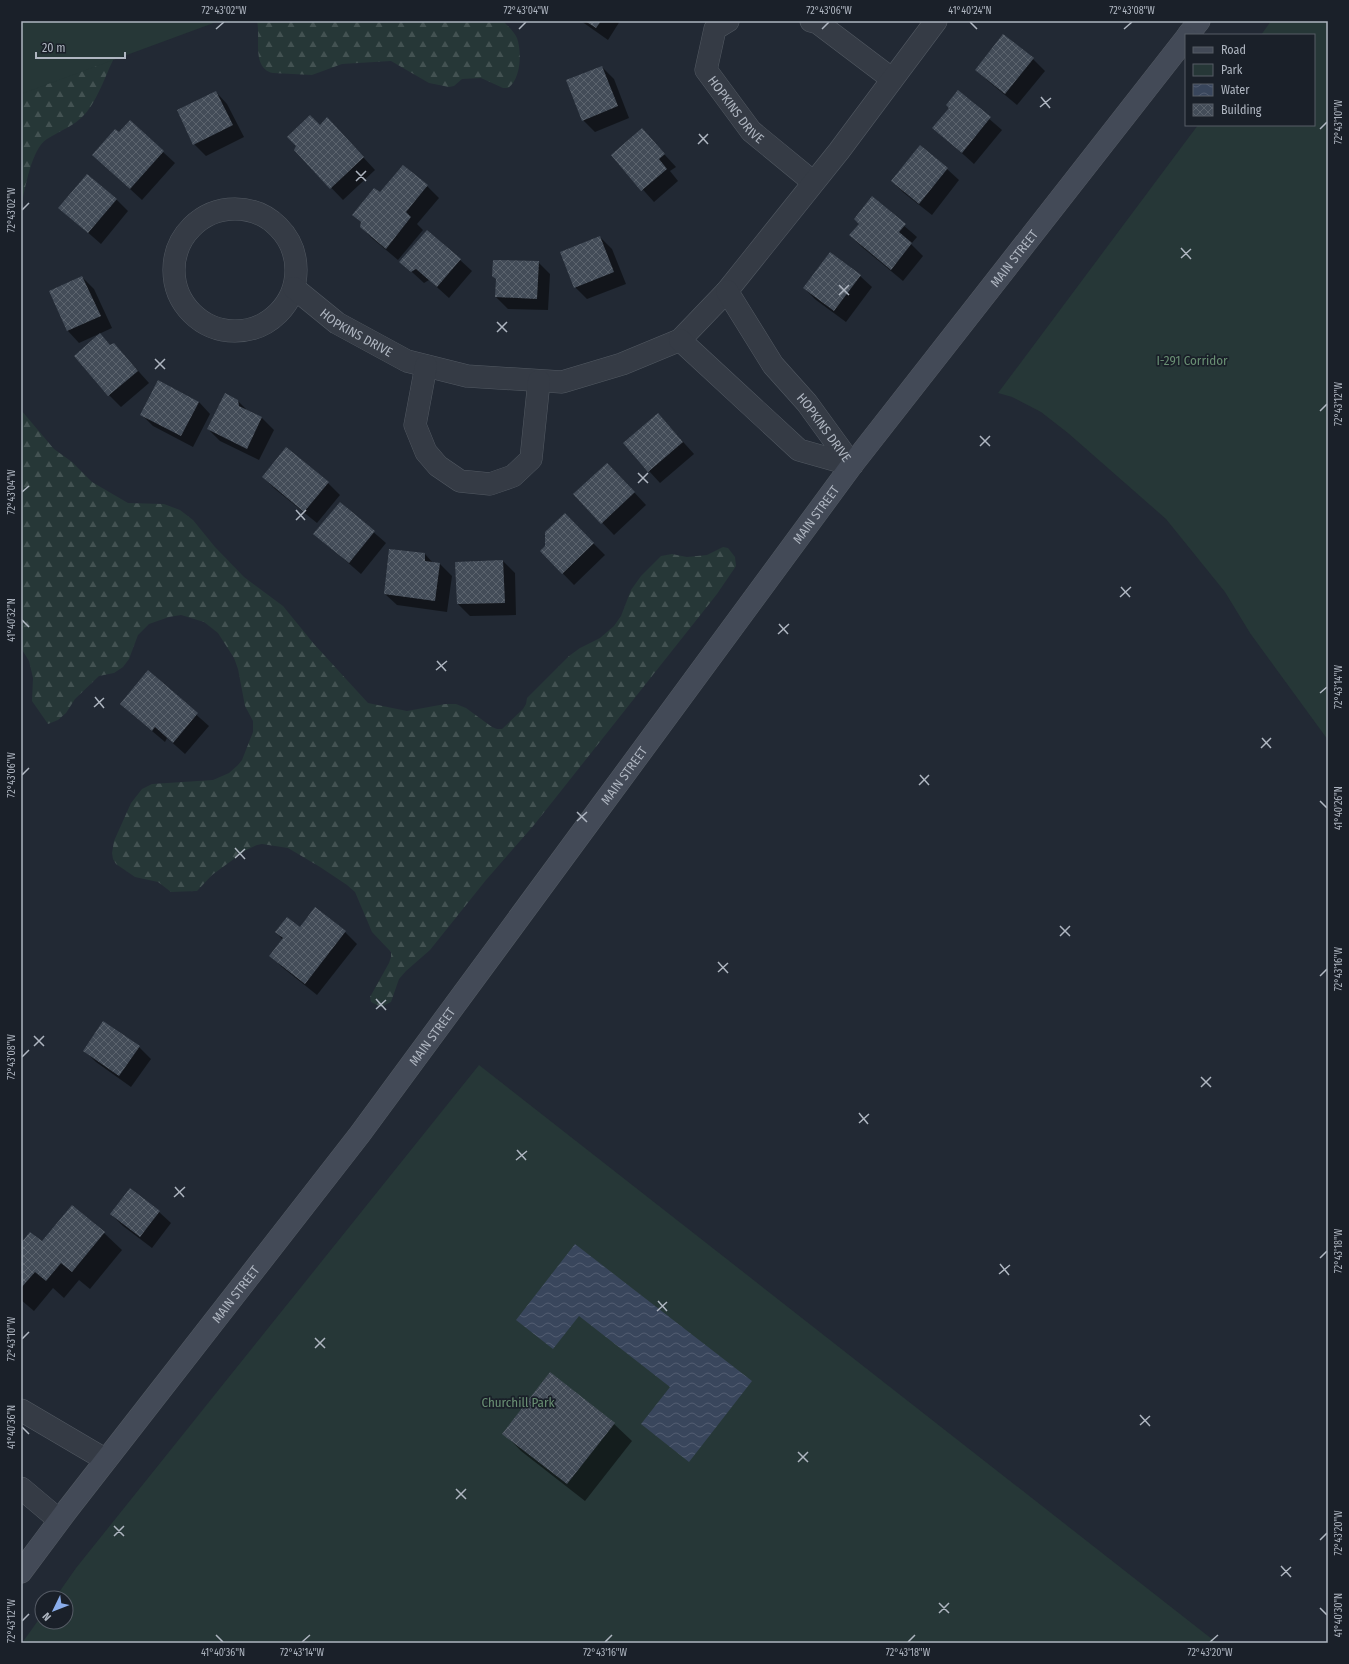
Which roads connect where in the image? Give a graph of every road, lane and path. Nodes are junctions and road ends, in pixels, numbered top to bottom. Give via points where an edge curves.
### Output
1 (728, 21) edge
2 (811, 21) edge
3 (936, 21) edge
4 (1199, 21) edge
5 (1189, 34) edge
6 (1185, 39) edge
7 (892, 79) junction
8 (813, 182) junction
9 (294, 288) junction
10 (726, 291) junction
11 (680, 340) junction
12 (426, 366) junction
13 (539, 381) junction
14 (852, 465) junction
15 (21, 1410) edge
16 (106, 1460) junction
17 (21, 1488) edge
18 (59, 1520) junction
19 (21, 1572) edge

1 - 8 street, HOPKINS DRIVE via 714,29 706,70 751,131
2 - 7 street via 818,23
3 - 7 street, HOPKINS DRIVE
4 - 5 main road
6 - 14 main road, MAIN STREET
7 - 8 street, HOPKINS DRIVE
8 - 10 street, HOPKINS DRIVE
9 - 9 street via 296,268 293,249 284,232 269,218 251,210 232,208 212,212 195,222 183,237 175,255 174,276 179,296 191,313 209,325 229,331 250,329 269,321 284,307
9 - 12 street, HOPKINS DRIVE via 337,323 407,361
10 - 11 street, HOPKINS DRIVE
10 - 14 street, HOPKINS DRIVE via 773,366 807,403
11 - 13 street, HOPKINS DRIVE via 622,364 562,382
11 - 14 street, HOPKINS DRIVE via 799,450
12 - 13 street, HOPKINS DRIVE via 467,376
12 - 13 street via 415,425 426,452 438,466 460,480 490,484 513,476 531,459
14 - 16 main road, MAIN STREET via 360,1134
15 - 16 street
16 - 18 main road, MAIN STREET
17 - 18 street
18 - 19 main road, MAIN STREET

